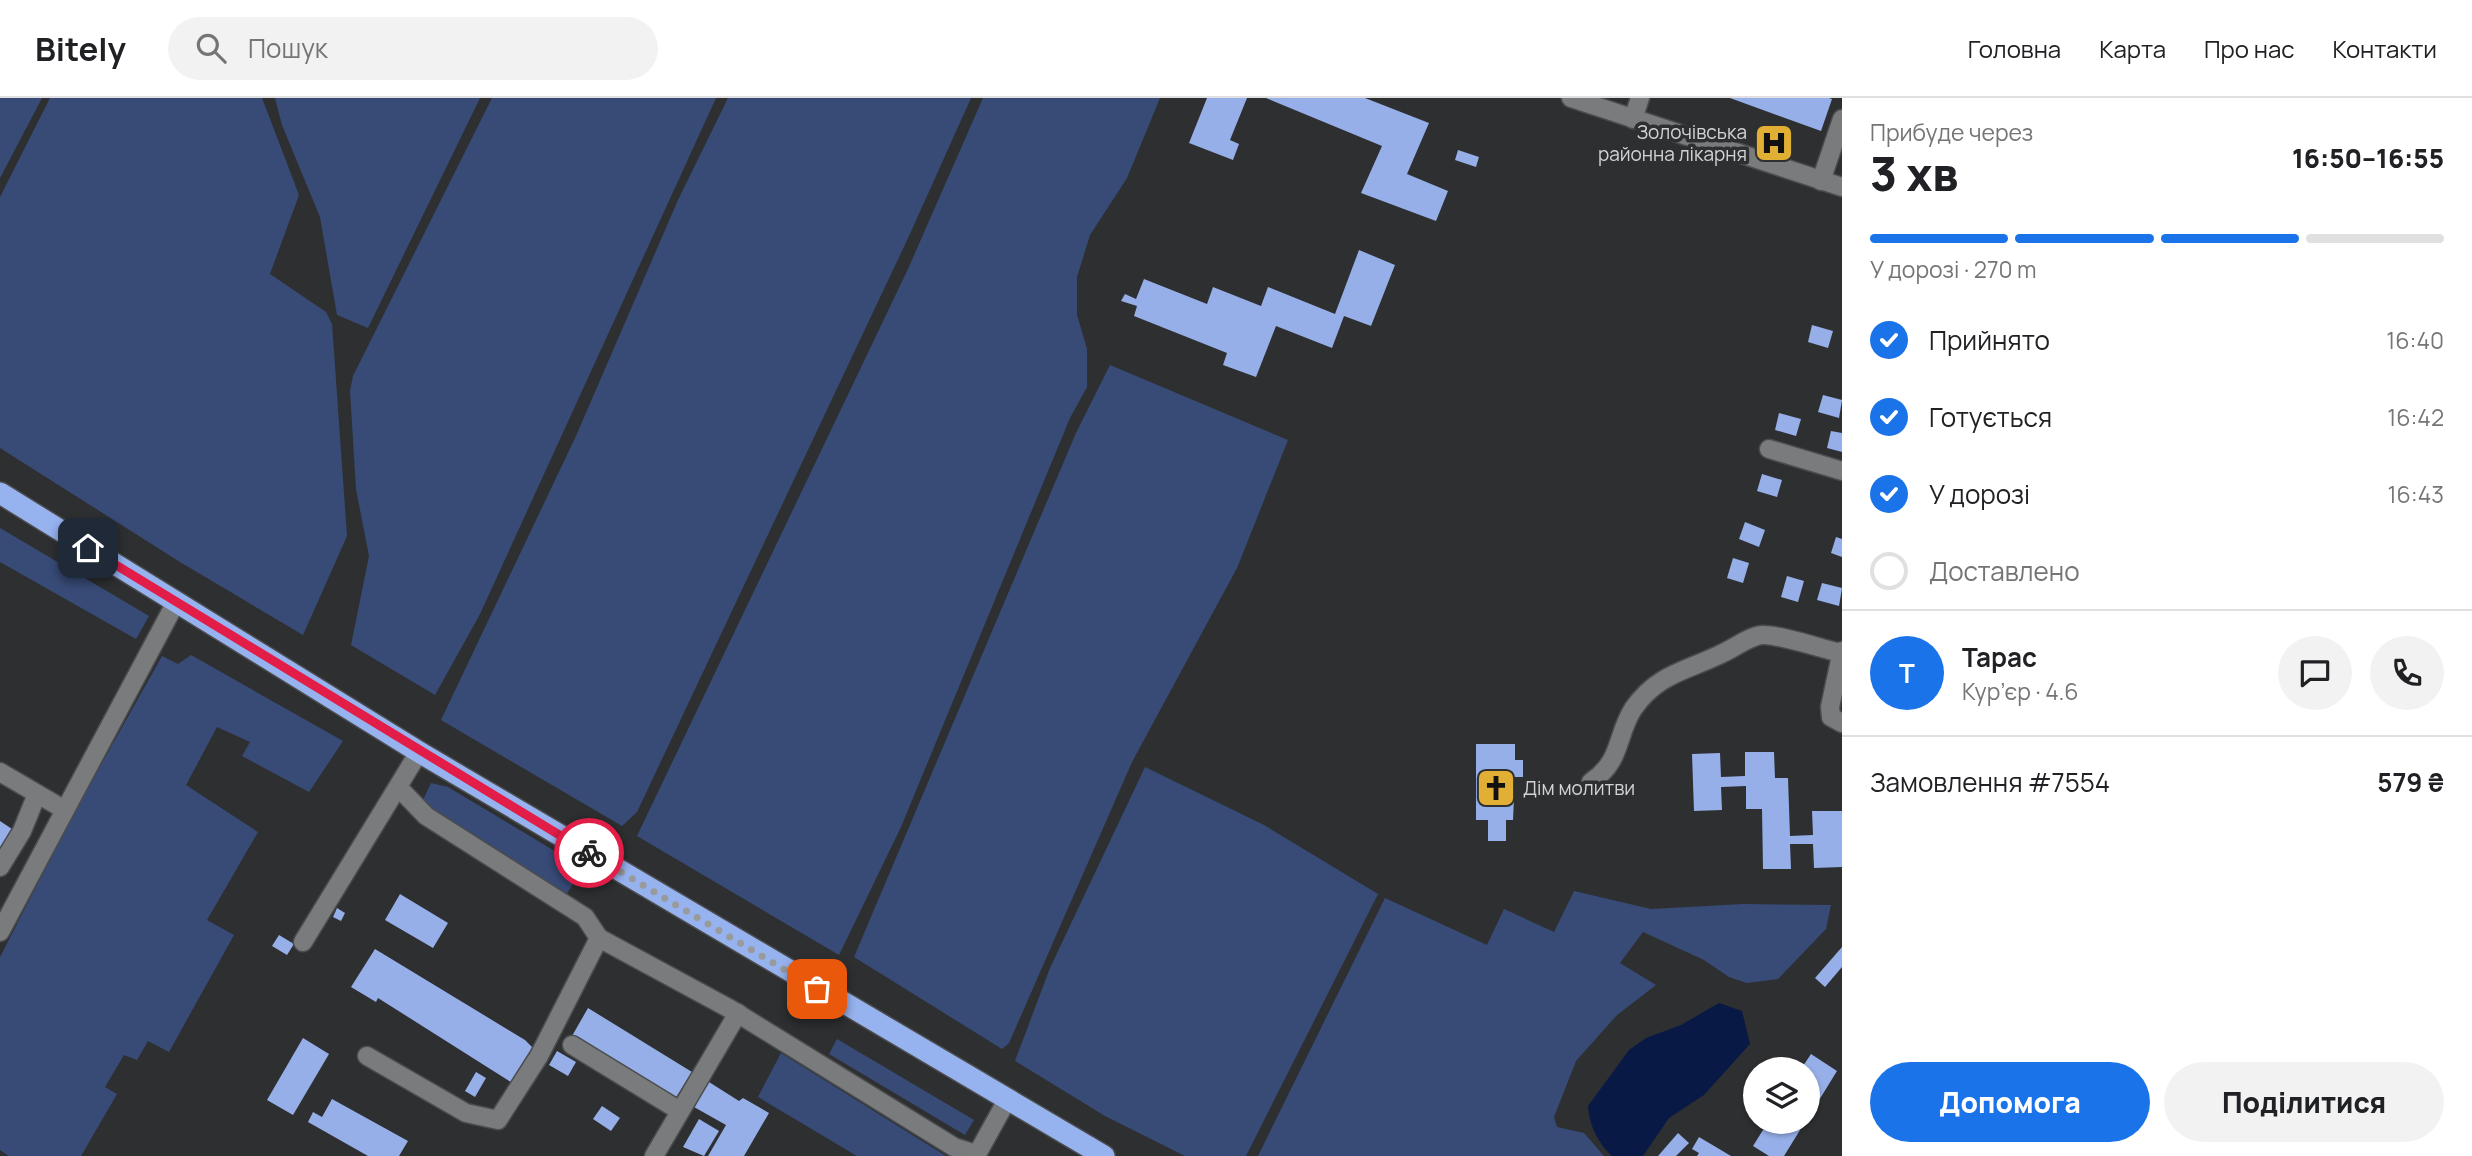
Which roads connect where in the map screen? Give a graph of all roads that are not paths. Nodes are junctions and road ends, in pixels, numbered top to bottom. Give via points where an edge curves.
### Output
1 (1571, 98) edge
2 (1640, 98) edge
3 (1633, 119) junction
4 (1842, 119) edge
5 (1821, 181) junction
6 (1842, 187) edge
7 (1769, 449) dead end
8 (1842, 471) edge
9 (0, 493) edge
10 (175, 604) junction
11 (1842, 652) edge
12 (1842, 723) edge
13 (419, 752) junction
14 (0, 772) edge
15 (1591, 782) dead end
16 (398, 787) junction
17 (37, 794) junction
18 (65, 810) junction
19 (0, 867) edge
20 (0, 932) edge
21 (599, 938) junction
22 (303, 942) dead end
23 (738, 1013) junction
24 (572, 1045) dead end
25 (367, 1056) dead end
26 (1007, 1100) junction
27 (680, 1111) junction
28 (976, 1155) edge
29 (654, 1156) edge
30 (1104, 1156) edge

1 - 3 street
2 - 3 street
3 - 5 street
4 - 5 street
5 - 6 street
7 - 8 street
9 - 10 highway
10 - 13 highway
10 - 18 street
11 - 12 street via 1830,707 1831,718
11 - 15 street via 1762,635 1679,669 1650,688 1632,711 1615,756
13 - 16 street
13 - 26 highway
14 - 17 street
16 - 21 street via 426,816 584,916
16 - 22 street
17 - 18 street
17 - 19 street
18 - 20 street
21 - 23 street
21 - 25 street via 539,1056 498,1120 466,1113
23 - 27 street
23 - 28 street via 954,1147
24 - 27 street
26 - 28 street
26 - 30 highway
27 - 29 street

